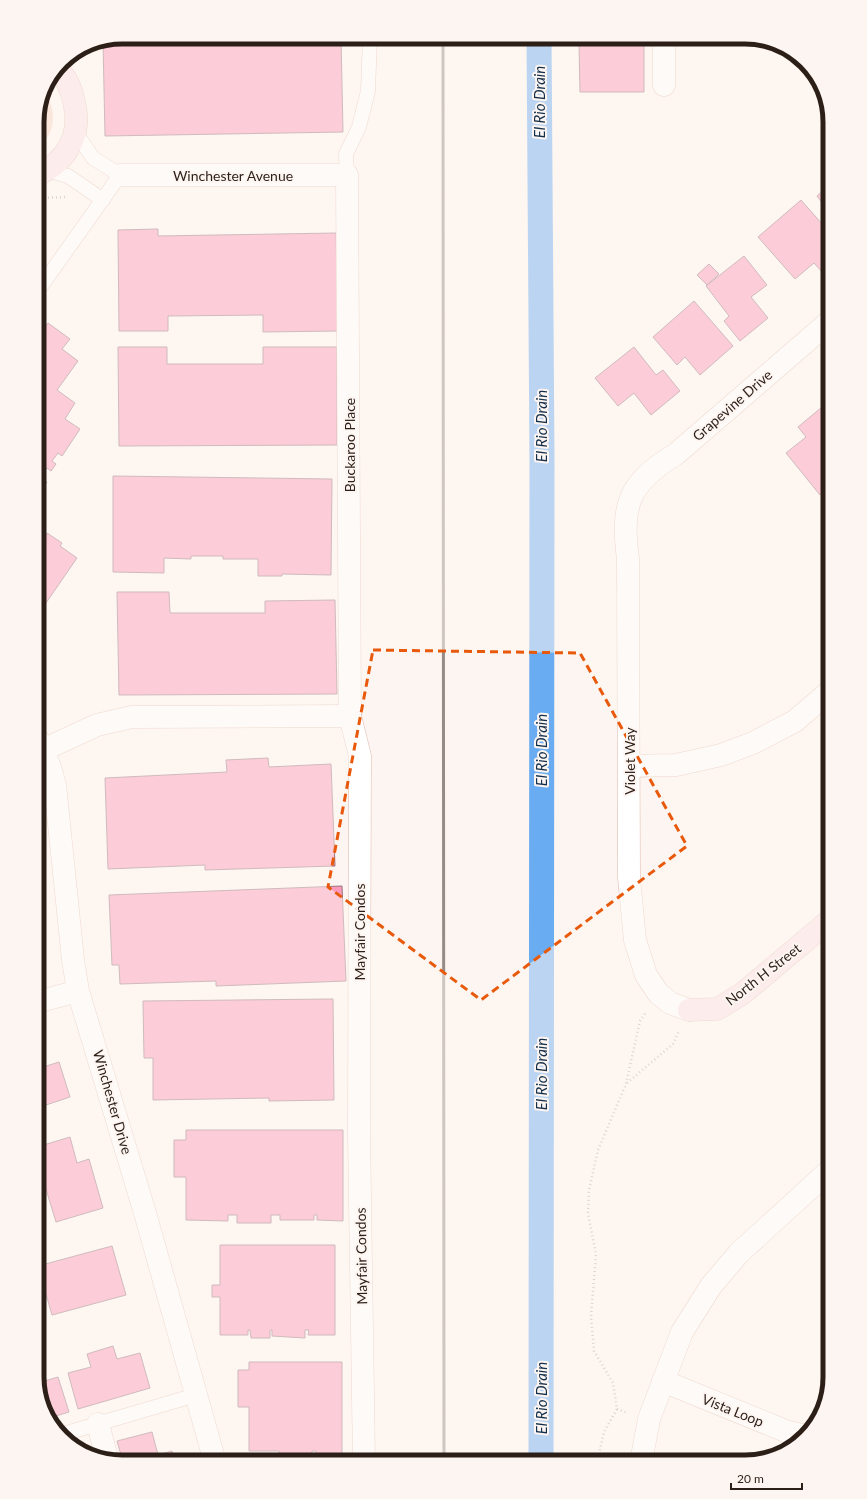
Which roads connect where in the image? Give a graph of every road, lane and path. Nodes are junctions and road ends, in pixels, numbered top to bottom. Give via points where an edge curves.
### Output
1 (370, 44) edge
2 (664, 44) edge
3 (62, 72) edge
4 (664, 85) dead end
5 (76, 133) junction
6 (44, 171) edge
7 (44, 172) edge
8 (120, 175) junction
9 (347, 175) junction
10 (65, 197) dead end
11 (44, 199) edge
12 (103, 200) junction
13 (44, 282) edge
14 (823, 327) edge
15 (634, 490) joint
16 (823, 697) edge
17 (350, 716) junction
18 (44, 743) edge
19 (44, 755) edge
20 (630, 766) junction
21 (823, 926) edge
22 (78, 991) junction
23 (658, 993) junction
24 (44, 1000) edge
25 (689, 1010) junction
26 (626, 1084) junction
27 (823, 1176) edge
28 (663, 1382) junction
29 (196, 1395) junction
30 (98, 1424) junction
31 (68, 1433) edge
32 (798, 1434) edge
33 (106, 1454) edge
34 (213, 1455) edge
35 (364, 1455) edge
36 (598, 1455) edge
37 (642, 1455) edge

1 - 9 lane via 368,90 359,127 346,154
2 - 4 street
3 - 5 street via 76,110
5 - 6 street via 62,158
5 - 8 lane via 93,158
7 - 12 lane via 68,176
8 - 9 street, Winchester Avenue
8 - 12 lane
9 - 17 street, Buckaroo Place
10 - 11 path
12 - 13 lane
14 - 15 street, Grapevine Drive via 676,454 655,468
15 - 20 street, Violet Way via 624,531 628,559
16 - 20 street via 795,721 754,743 721,755 676,765
17 - 18 street via 132,717 97,725
17 - 35 street, Mayfair Condos via 360,756 359,1134
19 - 22 street, Winchester Drive via 55,785
20 - 23 street, Violet Way via 629,878 636,940 646,975
21 - 25 street, North H Street via 742,994 717,1009
22 - 24 street
22 - 29 street, Winchester Drive via 110,1092
23 - 25 street, Violet Way via 670,1003
23 - 26 path via 640,1021
25 - 26 path via 673,1044
26 - 36 path via 598,1150 588,1190 588,1214 596,1254 592,1317 594,1351 613,1383 617,1409 604,1432
27 - 28 street via 739,1253 711,1286 682,1332
28 - 32 street, Vista Loop
28 - 37 street via 650,1419
29 - 30 lane
29 - 34 street, Winchester Drive
30 - 31 lane
30 - 33 street

